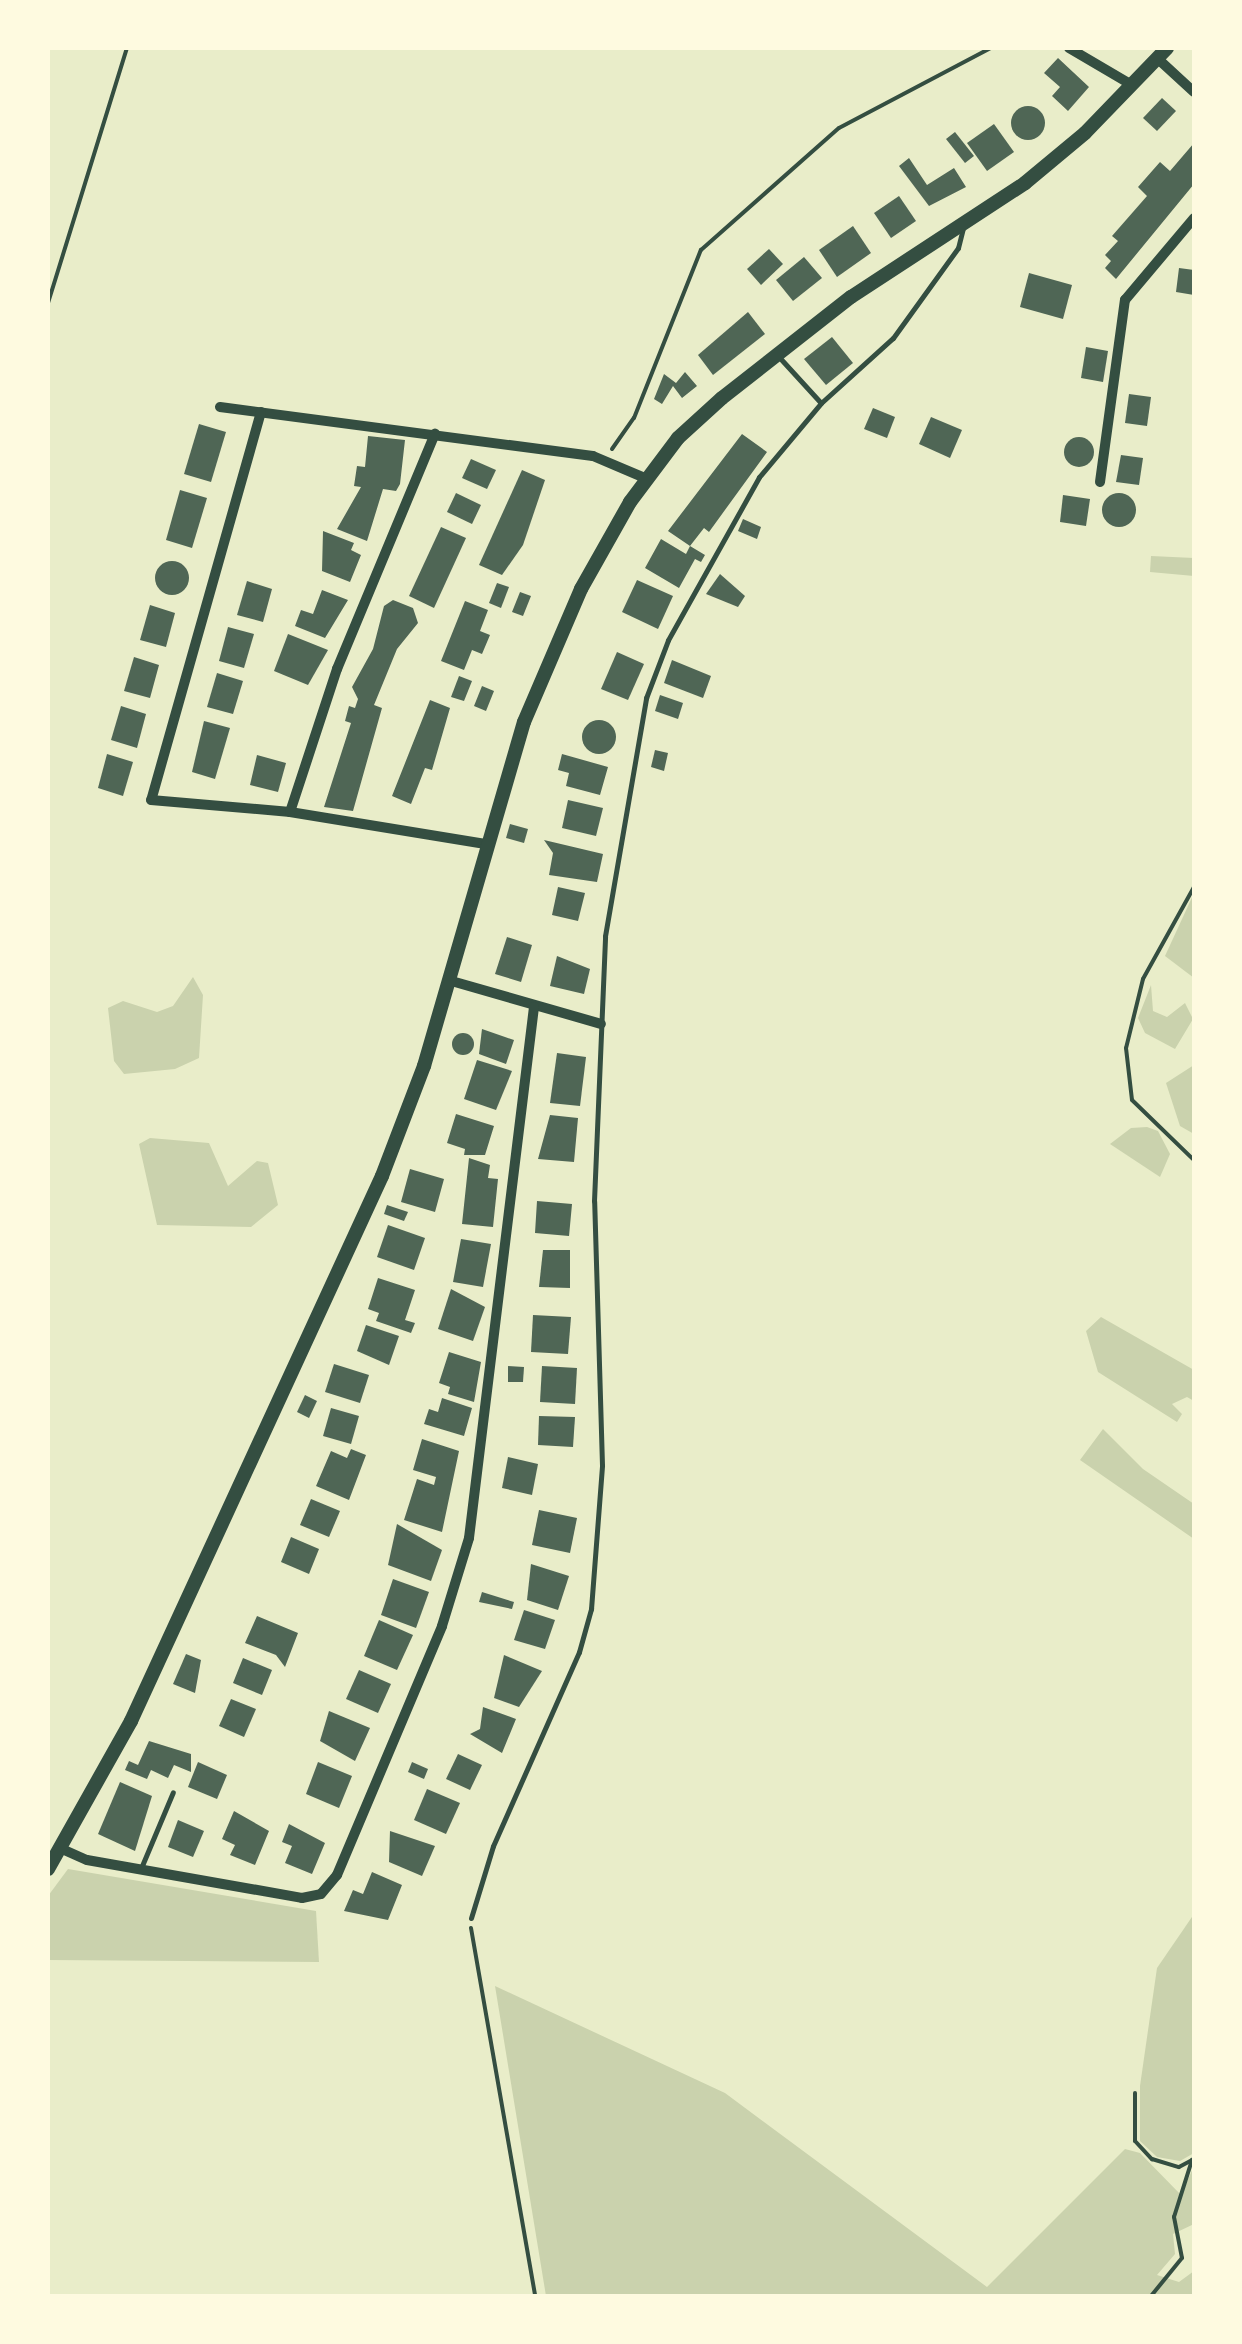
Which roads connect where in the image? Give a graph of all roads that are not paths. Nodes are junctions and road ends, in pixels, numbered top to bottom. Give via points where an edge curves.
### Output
1 (1070, 48) edge
2 (1162, 52) edge
3 (1132, 84) junction
4 (1194, 92) edge
5 (1194, 218) edge
6 (963, 226) junction
7 (776, 353) junction
8 (821, 403) junction
9 (220, 406) dead end
10 (262, 412) junction
11 (434, 434) junction
12 (645, 478) junction
13 (1100, 482) dead end
14 (290, 812) junction
15 (485, 844) junction
16 (448, 980) junction
17 (534, 1006) junction
18 (601, 1024) junction
19 (172, 1792) dead end
20 (62, 1849) junction
21 (48, 1869) edge
22 (140, 1870) junction
23 (471, 1918) road end

1 - 3 street
2 - 3 street
2 - 4 street
3 - 6 street via 1064,151
5 - 13 street via 1125,300
6 - 7 street
6 - 8 lane via 958,248 892,338
7 - 8 lane
7 - 12 street via 689,428
8 - 18 lane via 755,485 668,640 646,698 610,886
9 - 10 street
10 - 11 street
10 - 14 street via 151,800
11 - 12 street via 608,460
11 - 14 street via 337,668
12 - 15 street via 561,632
14 - 15 street
15 - 16 street
16 - 17 street
16 - 20 street via 377,1188 138,1708
17 - 18 street
17 - 22 street via 469,1538 442,1626 337,1875 321,1894 302,1898
18 - 23 lane via 594,1220 602,1465 591,1609 579,1652 493,1846
19 - 22 lane
20 - 21 street
20 - 22 street

